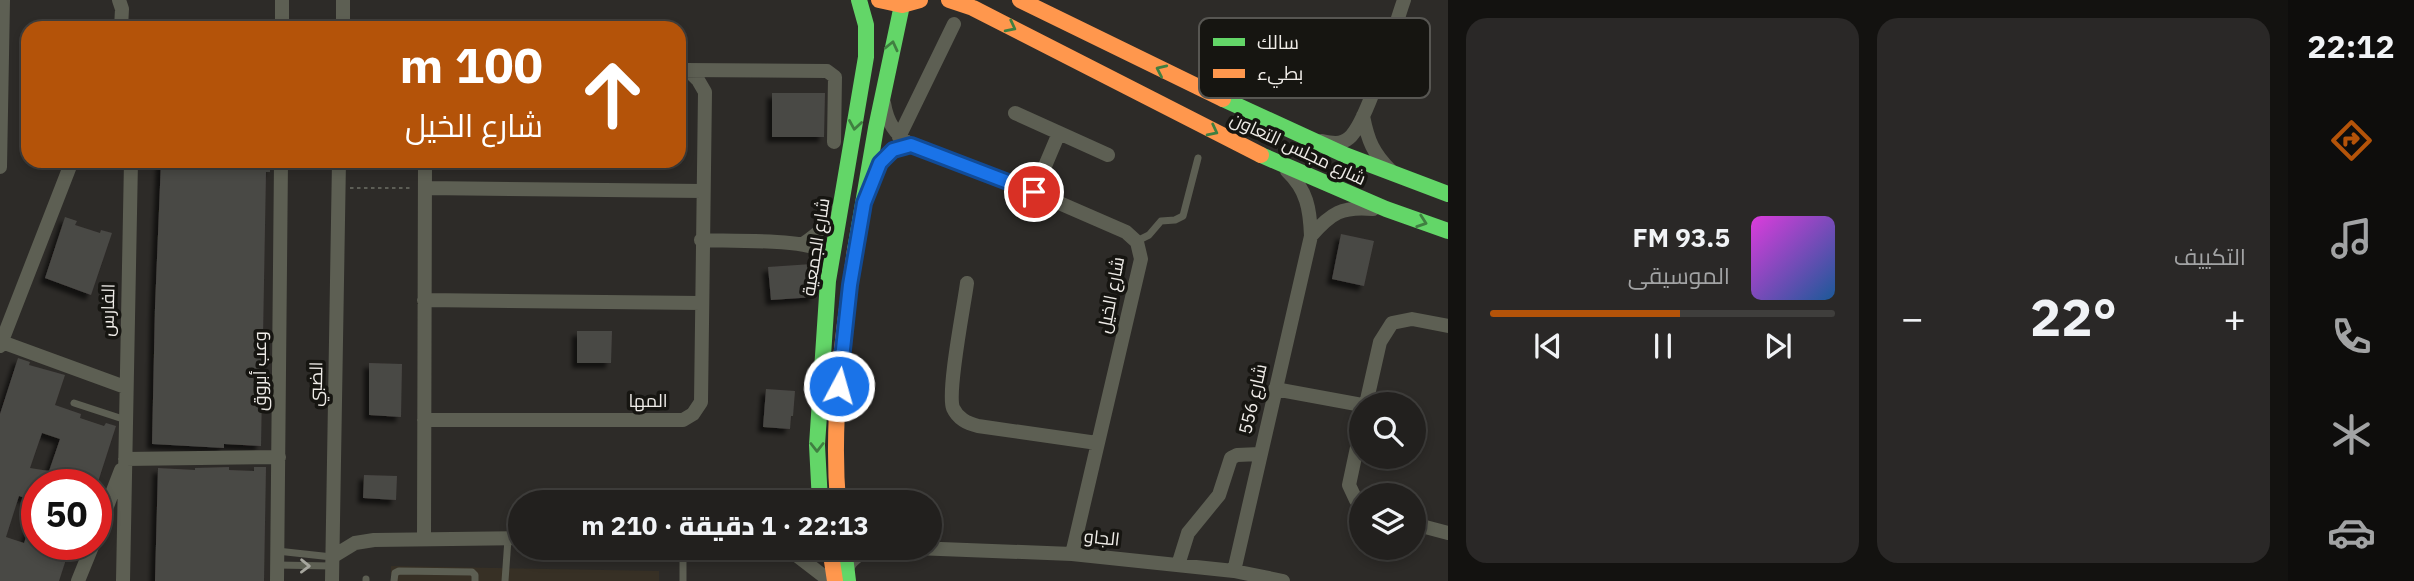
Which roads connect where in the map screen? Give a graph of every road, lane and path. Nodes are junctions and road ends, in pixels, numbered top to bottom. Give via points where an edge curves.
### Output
1 (3, 0) edge
2 (119, 0) edge
3 (282, 0) edge
4 (343, 0) edge
5 (859, 0) edge
6 (879, 0) edge
7 (920, 0) edge
8 (949, 0) edge
9 (1020, 0) edge
10 (1404, 0) edge
11 (902, 5) junction
12 (1398, 18) edge
13 (121, 21) edge
14 (282, 21) edge
15 (343, 21) edge
16 (954, 24) dead end
17 (686, 70) edge
18 (686, 71) edge
19 (1199, 88) edge
20 (883, 95) junction
21 (1221, 98) edge
22 (1369, 98) edge
23 (1015, 113) dead end
24 (1363, 116) junction
25 (1059, 133) junction
26 (1303, 137) junction
27 (905, 141) junction
28 (834, 142) dead end
29 (1108, 155) dead end
30 (1198, 159) dead end
31 (1281, 165) junction
32 (0, 167) edge
33 (69, 168) edge
34 (131, 168) edge
35 (281, 168) edge
36 (340, 168) edge
37 (425, 168) edge
38 (1397, 177) junction
39 (339, 188) junction
40 (425, 188) junction
41 (703, 191) junction
42 (1034, 192) junction
43 (1448, 194) edge
44 (844, 196) junction
45 (864, 203) junction
46 (1387, 210) junction
47 (1448, 231) edge
48 (1311, 236) junction
49 (702, 240) junction
50 (1136, 242) junction
51 (803, 243) junction
52 (828, 281) junction
53 (967, 283) dead end
54 (424, 300) junction
55 (701, 303) junction
56 (1448, 326) edge
57 (1, 344) edge
58 (125, 387) junction
59 (1275, 389) junction
60 (1367, 392) edge
61 (1349, 402) edge
62 (74, 403) dead end
63 (126, 420) junction
64 (424, 420) junction
65 (1097, 443) junction
66 (1260, 454) junction
67 (279, 457) junction
68 (125, 459) junction
69 (818, 490) edge
70 (837, 490) edge
71 (112, 493) edge
72 (1426, 527) edge
73 (1448, 533) edge
74 (424, 538) junction
75 (508, 538) edge
76 (942, 549) edge
77 (1072, 554) junction
78 (277, 558) junction
79 (87, 560) edge
80 (509, 560) edge
81 (683, 560) edge
82 (803, 560) edge
83 (835, 560) edge
84 (853, 560) edge
85 (1178, 565) junction
86 (332, 568) edge
87 (1234, 570) junction
88 (843, 577) edge
89 (1279, 580) edge
90 (78, 581) edge
91 (123, 581) edge
92 (277, 581) edge
93 (394, 581) edge
94 (475, 581) edge
95 (505, 581) edge
96 (683, 581) edge
97 (830, 581) edge

1 - 32 street
2 - 13 street
3 - 14 street
4 - 15 street
5 -> 44 main road, شارع الجمعية via 866,25 866,57
6 - 11 main road
7 - 11 main road
8 -> 31 main road, شارع مجلس التعاون via 973,8
19 -> 9 main road, شارع مجلس التعاون
10 - 12 street
20 -> 11 main road
16 - 27 street
17 - 28 street, المها via 827,71 835,77
18 - 41 street, المها via 705,92
20 - 27 street via 886,118
20 - 45 main road
26 -> 21 main road, شارع مجلس التعاون
22 - 24 street
23 - 25 street
24 - 26 street via 1348,138 1336,144
24 - 38 street via 1368,141
25 - 29 street
25 - 42 street
26 - 38 main road, شارع مجلس التعاون
27 - 42 street, شارع الخيل
27 - 45 street via 880,163
30 - 50 lane via 1183,216 1161,221
31 - 46 main road, شارع مجلس التعاون
31 - 48 street, شارع 556 via 1303,191
33 - 57 street
34 - 58 street, الفارس
35 - 67 street, وعب أبروق
36 - 39 street, الضبي
37 - 40 street
38 - 43 main road, شارع مجلس التعاون
39 - 40 path
39 - 86 street, الضبي
40 - 41 street
40 - 54 street
41 - 49 street, المها
42 - 50 street, شارع الخيل via 1126,232
44 - 51 street via 831,221
44 - 52 main road, شارع الجمعية
45 - 70 main road via 839,386
46 -> 47 main road, شارع مجلس التعاون
46 - 48 street via 1346,209 1332,214
48 - 59 street, شارع 556
49 - 51 street
49 - 55 street, المها
50 - 65 street, شارع الخيل via 1141,259
51 - 52 street via 819,250 826,261
52 -> 69 main road, شارع الجمعية
53 - 65 street via 951,397 957,415 978,426
54 - 55 street
54 - 64 street
55 - 64 street, المها via 701,402 694,414 682,420
56 - 60 street via 1412,319 1392,323 1380,342
57 - 58 street
58 - 63 street, الفارس
59 - 61 street
59 - 66 street, شارع 556
62 - 63 lane
63 - 68 street, الفارس
64 - 74 street
65 - 77 street, شارع الخيل
66 - 85 street via 1231,458 1219,495 1188,533
66 - 87 street, شارع 556
67 - 68 street
67 - 78 street, وعب أبروق
68 - 71 street, الفارس
68 - 91 street, الفارس
72 - 73 street
74 - 75 street
74 - 86 street via 364,541 348,547
76 - 77 street, الجاو
77 - 85 street, الجاو
78 - 86 lane
78 -> 86 lane
78 - 92 street, وعب أبروق
79 - 90 street
80 - 95 lane
81 - 96 lane
82 - 97 street
83 - 88 main road
84 - 88 street
85 - 87 street, الجاو
87 - 89 street, الجاو
93 - 94 lane via 398,571 472,572

